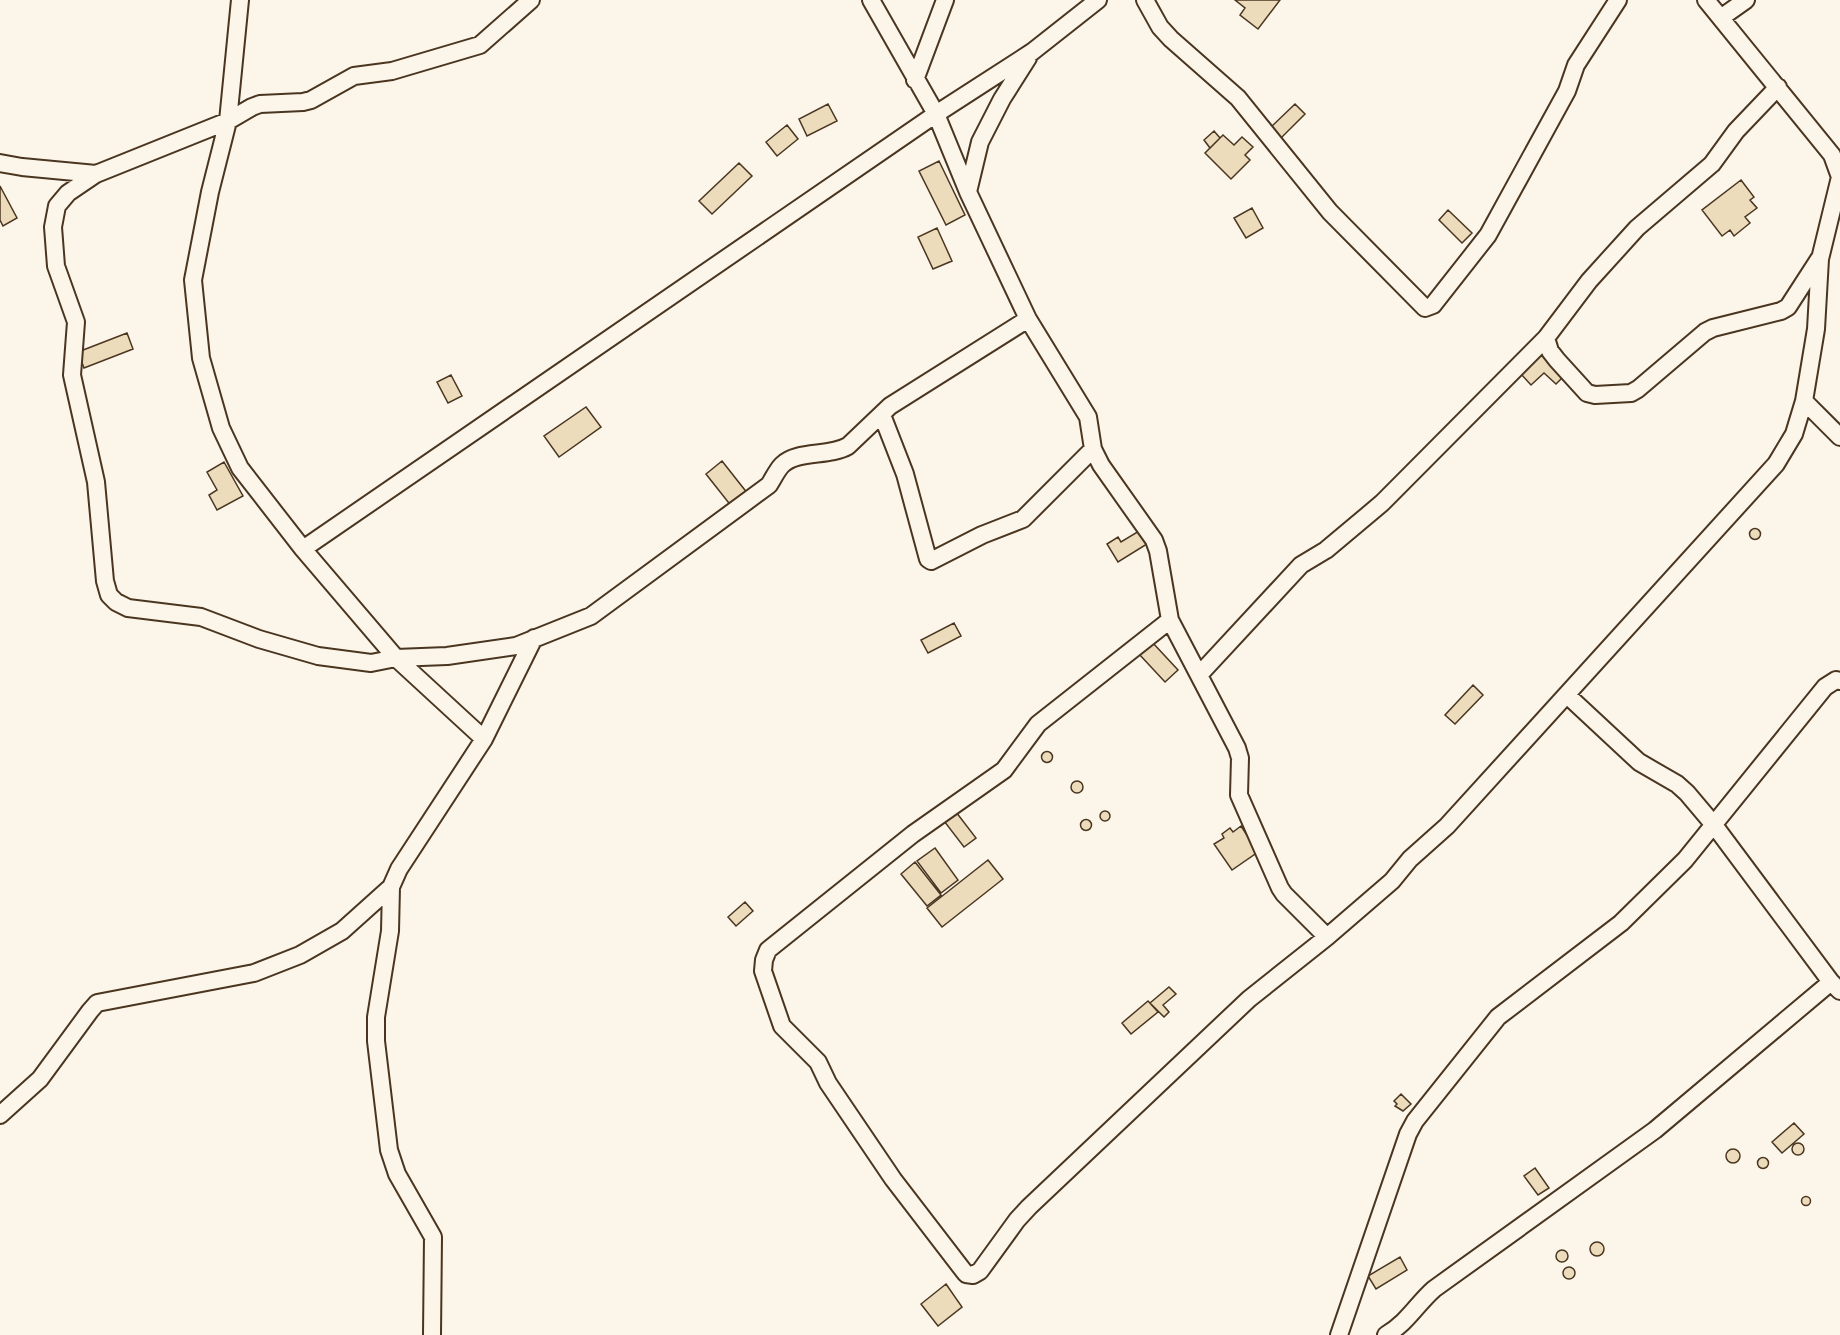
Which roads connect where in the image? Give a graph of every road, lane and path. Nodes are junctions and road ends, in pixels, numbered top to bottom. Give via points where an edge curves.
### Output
1 (240, 0) edge
2 (531, 0) edge
3 (871, 0) edge
4 (945, 0) edge
5 (1098, 0) edge
6 (1144, 0) edge
7 (1618, 0) edge
8 (1706, 0) edge
9 (1746, 0) edge
10 (1722, 17) junction
11 (1032, 52) junction
12 (915, 80) junction
13 (1778, 87) junction
14 (936, 114) junction
15 (228, 121) junction
16 (0, 163) edge
17 (96, 174) junction
18 (968, 192) junction
19 (1820, 259) junction
20 (1028, 319) junction
21 (1546, 338) junction
22 (1804, 400) junction
23 (882, 415) junction
24 (1840, 437) edge
25 (1093, 449) junction
26 (303, 549) junction
27 (1170, 620) junction
28 (534, 638) junction
29 (396, 658) junction
30 (1199, 675) junction
31 (1840, 681) edge
32 (1567, 695) junction
33 (484, 739) junction
34 (1714, 825) junction
35 (391, 888) junction
36 (1327, 937) junction
37 (1836, 986) edge
38 (0, 1115) edge
39 (432, 1335) edge
40 (1339, 1335) edge
41 (1386, 1335) edge

1 - 15 street
2 - 15 street via 480,45 392,71 354,76 311,100 252,106
3 - 12 street
4 - 12 street
5 - 11 street
6 - 7 street via 1171,39 1238,98 1330,212 1425,308 1433,305 1488,235 1567,91 1576,65
8 - 10 street
9 - 10 street
10 - 13 street
11 - 14 street
11 - 18 street via 980,142
12 - 14 street
13 - 19 street via 1832,155 1840,177
13 - 21 street via 1736,131 1712,164 1637,228 1589,281
14 - 18 street
14 - 26 street
15 - 17 street
15 - 26 street via 193,280 201,358 222,428 240,468
16 - 17 street
17 - 29 street via 68,192 57,206 53,227 56,266 76,322 72,375 96,482 109,595 128,608 201,617 318,656 371,663
18 - 20 street
19 - 21 street via 1788,307 1705,332 1631,393 1587,393 1550,351
19 - 22 street via 1816,329
20 - 23 street via 890,406
20 - 25 street via 1088,417
21 - 30 street via 1382,503 1326,550 1301,565
22 - 24 street
22 - 32 street via 1794,434 1776,464
23 - 25 street via 905,474 931,561 1023,519
23 - 28 street via 840,451 791,459 782,465 769,485 591,616
25 - 27 street via 1154,540
26 - 29 street
27 - 30 street
27 - 36 street via 1038,724 1004,770 913,834 768,950 763,971 782,1026 818,1062 893,1179 966,1274 973,1275 1029,1207 1249,999
28 - 29 street via 516,646 447,656
28 - 33 street
29 - 33 street
30 - 36 street via 1240,758 1239,795 1280,888
31 - 34 street via 1825,687
32 - 34 street via 1639,762 1677,784
32 - 36 street via 1447,826 1392,881
33 - 35 street via 399,869
34 - 37 street
34 - 40 street via 1685,860 1620,923 1498,1017 1415,1121
35 - 38 street via 342,931 264,970 97,1003 40,1079
35 - 39 street via 390,931 376,1017 376,1041 389,1150 397,1174 433,1237
37 - 41 street via 1655,1131 1434,1289 1405,1323

